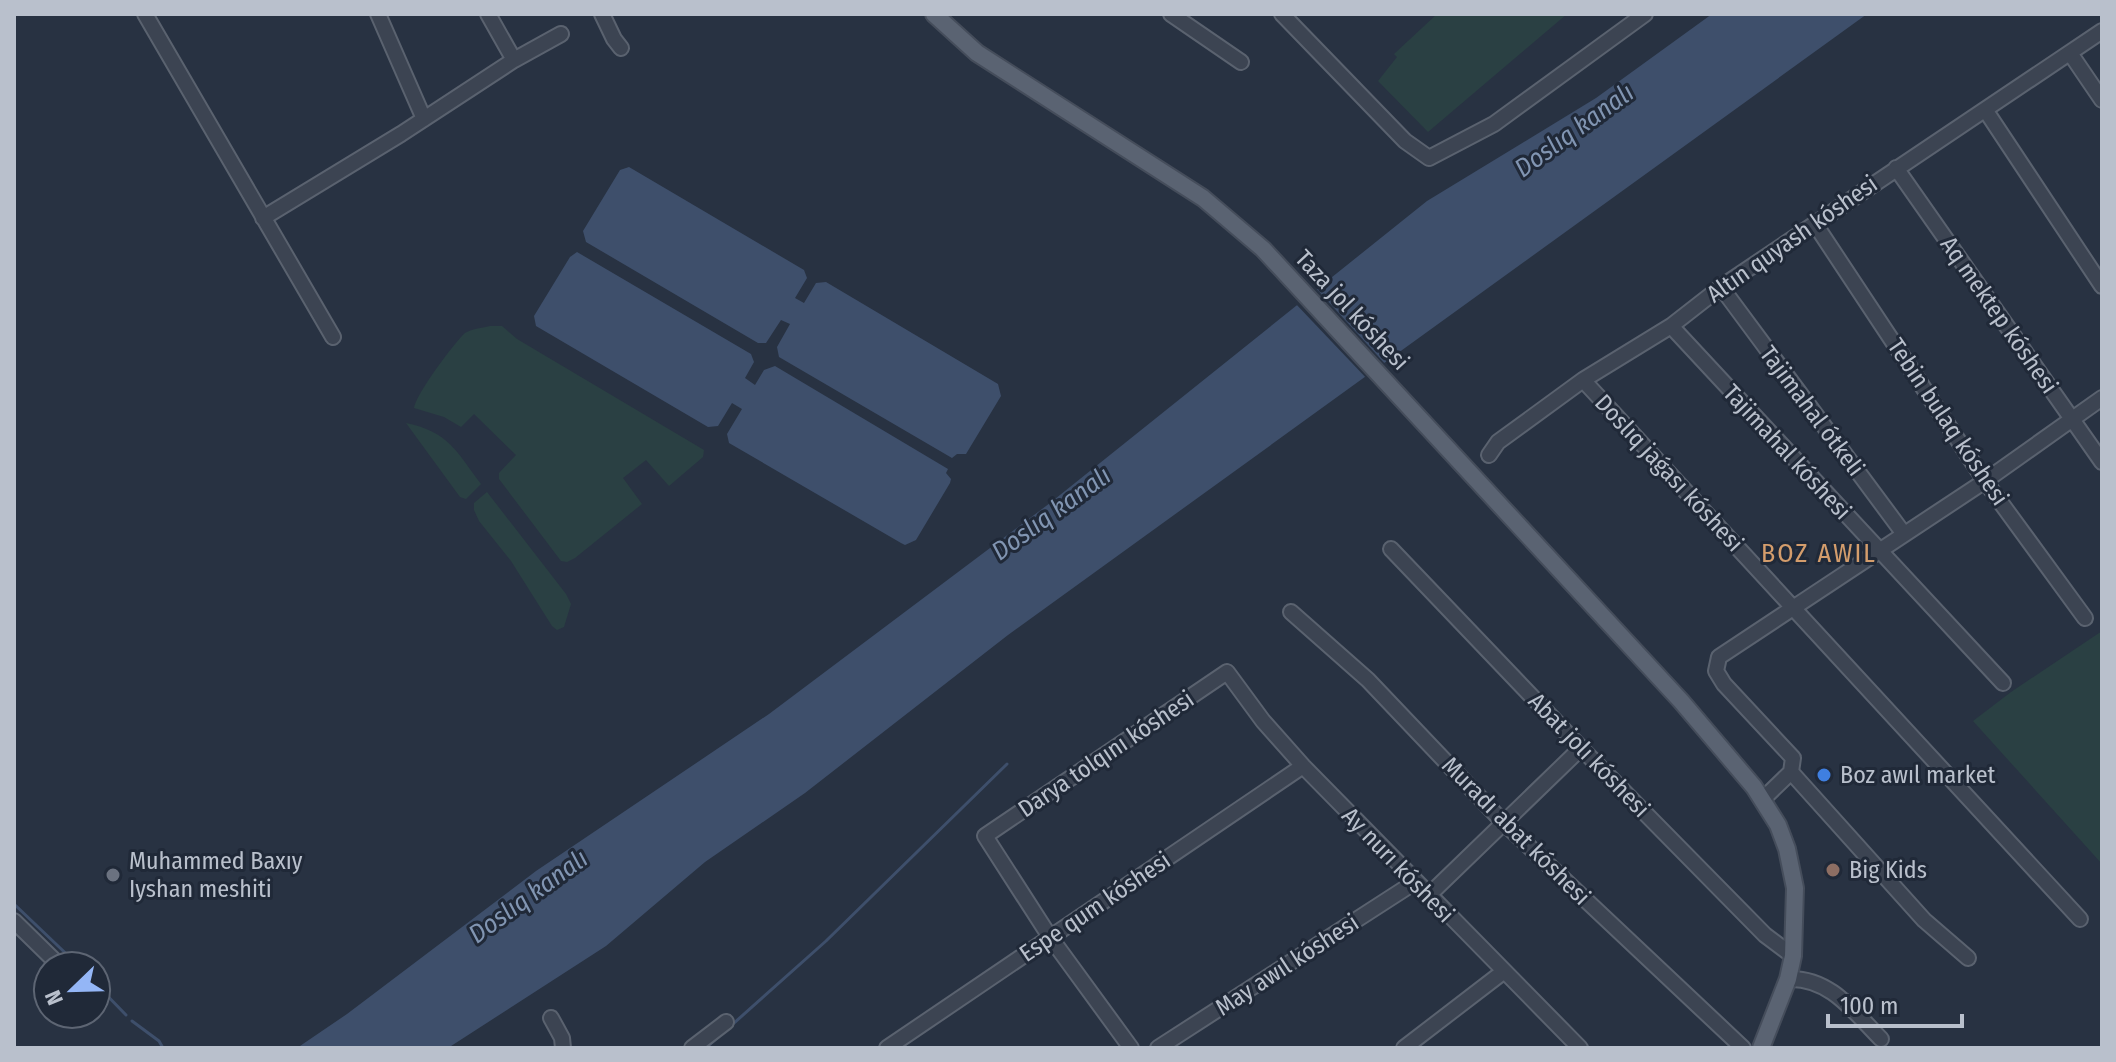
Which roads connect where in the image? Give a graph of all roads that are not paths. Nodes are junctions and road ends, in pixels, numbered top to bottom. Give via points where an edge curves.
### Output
1 (145, 14) edge
2 (378, 14) edge
3 (488, 14) edge
4 (602, 14) edge
5 (934, 14) edge
6 (1171, 14) edge
7 (1282, 14) edge
8 (1645, 14) edge
9 (2102, 31) edge
10 (561, 34) dead end
11 (621, 48) dead end
12 (2070, 53) junction
13 (514, 60) junction
14 (1241, 62) dead end
15 (2102, 100) edge
16 (1986, 111) junction
17 (424, 119) junction
18 (1896, 168) junction
19 (263, 218) junction
20 (1815, 224) junction
21 (2102, 286) edge
22 (1721, 287) junction
23 (1671, 326) junction
24 (333, 337) dead end
25 (1583, 380) junction
26 (2102, 398) edge
27 (2072, 419) junction
28 (1489, 455) dead end
29 (2102, 462) edge
30 (1985, 481) junction
31 (1904, 534) junction
32 (1391, 549) dead end
33 (1879, 552) junction
34 (1791, 607) junction
35 (1291, 612) dead end
36 (2085, 618) dead end
37 (1227, 672) joint
38 (2003, 683) dead end
39 (1581, 748) junction
40 (1303, 766) junction
41 (1791, 772) junction
42 (1762, 800) junction
43 (1503, 822) junction
44 (1415, 882) junction
45 (1429, 895) junction
46 (2080, 919) dead end
47 (14, 921) edge
48 (1050, 937) junction
49 (44, 950) edge
50 (1793, 956) junction
51 (1968, 958) dead end
52 (1503, 972) junction
53 (1788, 979) junction
54 (551, 1018) dead end
55 (726, 1022) dead end
56 (1881, 1039) dead end
57 (563, 1048) edge
58 (692, 1048) edge
59 (887, 1048) edge
60 (1131, 1048) edge
61 (1158, 1048) edge
62 (1404, 1048) edge
63 (1580, 1048) edge
64 (1743, 1048) edge
65 (1761, 1048) edge

1 - 19 street
2 - 17 street
3 - 13 street
4 - 11 street
5 - 42 main road, Taza jol kóshesi via 977,53 1203,198 1263,249 1681,701
6 - 14 street
7 - 8 street via 1405,141 1429,158 1494,124
9 - 12 street, Altın quyash kóshesi
10 - 13 street
12 - 15 street
12 - 16 street, Altın quyash kóshesi
13 - 17 street
16 - 18 street, Altın quyash kóshesi
16 - 21 street
17 - 19 street
18 - 20 street, Altın quyash kóshesi
18 - 27 street, Aq mektep kóshesi
19 - 24 street
20 - 22 street, Altın quyash kóshesi
20 - 30 street, Tebin bulaq kóshesi
22 - 23 street, Altın quyash kóshesi
22 - 31 street, Tajimahal ótkeli
23 - 25 street, Altın quyash kóshesi
23 - 33 street, Tajimahal kóshesi
25 - 28 street, Altın quyash kóshesi via 1498,442
25 - 34 street, Doslıq jaǵası kóshesi
26 - 27 street
27 - 29 street, Aq mektep kóshesi
27 - 30 street
30 - 31 street
30 - 36 street, Tebin bulaq kóshesi
31 - 33 street
32 - 39 street, Abat jolı kóshesi
33 - 34 street
33 - 38 street, Tajimahal kóshesi
34 - 41 street via 1719,657 1716,671 1793,758
34 - 46 street, Doslıq jaǵası kóshesi
35 - 43 street, Muradı abat kóshesi via 1368,680
37 - 40 street, Ay nurı kóshesi
37 - 48 street, Darya tolqını kóshesi via 985,836
39 - 43 street
39 - 50 street, Abat jolı kóshesi via 1765,935
40 - 44 street, Ay nurı kóshesi
40 - 48 street, Espe qum kóshesi
41 - 42 street
41 - 51 street via 1924,920
42 - 50 main road, Taza jol kóshesi via 1778,825 1795,888
43 - 45 street
43 - 64 street, Muradı abat kóshesi
44 - 45 street, Ay nurı kóshesi
44 - 61 street, May awıl kóshesi
45 - 52 street, Ay nurı kóshesi
47 - 49 street
48 - 59 street, Espe qum kóshesi
48 - 60 street
50 - 53 main road, Taza jol kóshesi
52 - 62 street
52 - 63 street, Ay nurı kóshesi
53 - 56 street via 1805,979 1834,992
53 - 65 main road, Taza jol kóshesi
54 - 57 street
55 - 58 street

